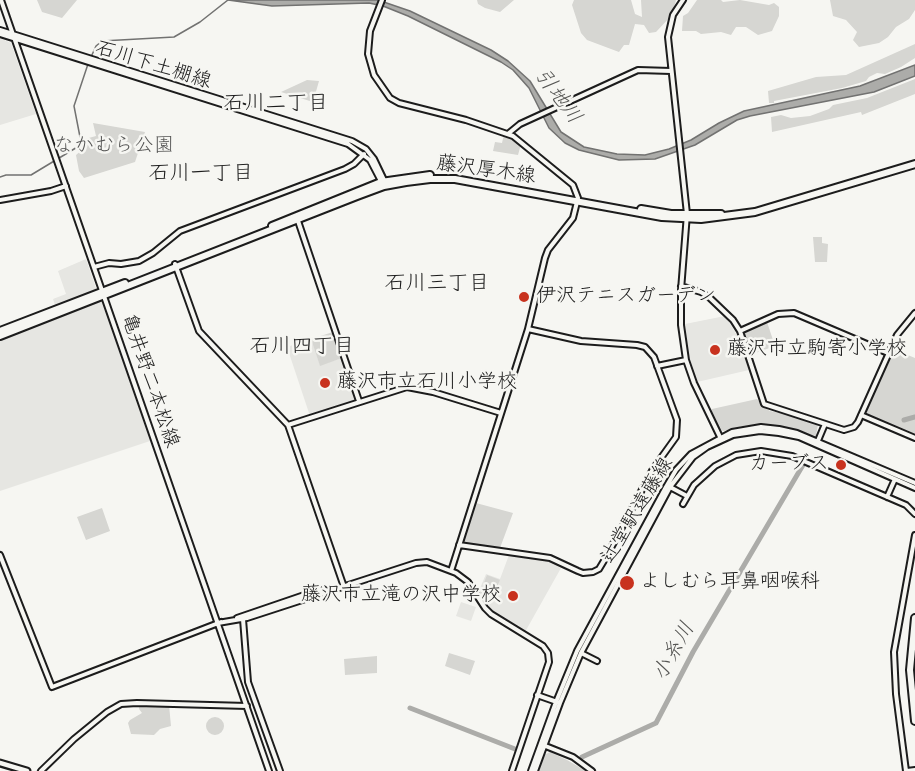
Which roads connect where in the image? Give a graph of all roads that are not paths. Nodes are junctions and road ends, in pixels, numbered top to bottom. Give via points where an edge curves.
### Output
1 (1, 0) edge
2 (381, 0) edge
3 (683, 0) edge
4 (0, 30) edge
5 (0, 34) edge
6 (14, 37) junction
7 (94, 61) junction
8 (671, 71) junction
9 (509, 133) junction
10 (364, 154) junction
11 (915, 162) edge
12 (384, 183) junction
13 (66, 186) junction
14 (0, 200) edge
15 (578, 200) junction
16 (687, 217) junction
17 (297, 218) junction
18 (176, 266) junction
19 (94, 267) junction
20 (681, 286) junction
21 (103, 293) junction
22 (915, 313) edge
23 (528, 329) junction
24 (0, 331) edge
25 (740, 331) junction
26 (0, 336) edge
27 (888, 353) junction
28 (686, 360) junction
29 (657, 366) junction
30 (359, 401) junction
31 (501, 413) junction
32 (861, 415) junction
33 (825, 424) junction
34 (288, 425) junction
35 (915, 438) edge
36 (720, 439) junction
37 (817, 443) junction
38 (895, 477) junction
39 (915, 483) edge
40 (670, 487) junction
41 (915, 488) edge
42 (687, 496) junction
43 (887, 497) junction
44 (683, 504) dead end
45 (915, 514) edge
46 (915, 535) edge
47 (459, 545) junction
48 (0, 555) edge
49 (913, 557) edge
50 (451, 571) junction
51 (344, 587) junction
52 (243, 617) junction
53 (915, 618) edge
54 (218, 623) junction
55 (579, 652) junction
56 (597, 661) dead end
57 (537, 695) junction
58 (558, 702) junction
59 (247, 706) junction
60 (915, 721) edge
61 (542, 745) junction
62 (0, 764) edge
63 (915, 770) edge
64 (27, 771) edge
65 (41, 771) edge
66 (269, 771) edge
67 (280, 771) edge
68 (512, 771) edge
69 (533, 771) edge
70 (592, 771) edge
71 (907, 771) edge

1 - 6 street, 亀井野二本松線
2 - 9 street via 370,31 368,54 374,75 390,98
3 - 8 street via 668,31
4 - 6 street, 石川下土棚線
5 - 6 street, 石川下土棚線
6 - 7 street, 石川下土棚線
6 - 13 street, 亀井野二本松線
7 - 10 street, 石川下土棚線 via 338,140
7 - 12 street, 石川下土棚線 via 352,141 374,159
8 - 9 street via 639,70 520,124
8 - 16 street
9 - 15 street via 573,185
10 - 12 street, 石川下土棚線
10 - 19 street via 345,169 180,231 139,261
11 - 16 main road, 藤沢厚木線 via 755,212 721,218
12 - 15 main road, 藤沢厚木線 via 417,176 455,176
12 - 17 main road, 藤沢厚木線
13 - 14 street
13 - 19 street, 亀井野二本松線
15 - 16 main road, 藤沢厚木線 via 662,217
15 - 23 street via 573,218 544,258
16 - 20 street
17 - 18 main road, 藤沢厚木線
17 - 30 street
18 - 21 main road, 藤沢厚木線
18 - 34 street via 199,331
19 - 21 street, 亀井野二本松線
20 - 25 street via 710,298
20 - 28 street
21 - 24 main road, 藤沢厚木線
21 - 26 main road, 藤沢厚木線
21 - 54 street, 亀井野二本松線
22 - 27 street
23 - 29 street via 581,341 641,345 650,351
23 - 31 street
25 - 27 street via 778,314 794,313
25 - 33 street via 764,404
27 - 32 street
28 - 29 street
28 - 36 street
29 - 47 street via 677,420 676,437 653,469 599,569 583,573 550,558
30 - 31 street via 412,387
30 - 34 street
31 - 47 street
32 - 33 street via 849,429
32 - 35 street
33 - 37 street
34 - 51 street
36 - 37 street, 辻堂駅遠藤線 via 760,431
36 - 40 street, 辻堂駅遠藤線 via 693,457
36 - 55 street, 辻堂駅遠藤線 via 691,454 676,470
37 - 38 street, 辻堂駅遠藤線
38 - 39 street, 辻堂駅遠藤線
38 - 41 street, 辻堂駅遠藤線
38 - 43 street
40 - 42 street
40 - 55 street, 辻堂駅遠藤線
42 - 43 street via 704,474 724,460 761,451 792,456
42 - 44 street
43 - 45 street
46 - 49 street
47 - 50 street
48 - 54 street via 52,687
49 - 71 street via 894,652
50 - 51 street via 420,562
50 - 57 street via 468,582 493,616 548,652 549,663
51 - 52 street via 319,590
52 - 54 street
52 - 67 street via 248,682
53 - 60 main road via 910,670
54 - 59 street, 亀井野二本松線
55 - 56 street
55 - 58 street, 辻堂駅遠藤線
57 - 58 street
57 - 68 street
58 - 61 street, 辻堂駅遠藤線
59 - 65 street via 122,704 74,739
59 - 66 street, 亀井野二本松線
61 - 69 street, 辻堂駅遠藤線
61 - 70 street via 573,757
62 - 64 main road
63 - 71 street

